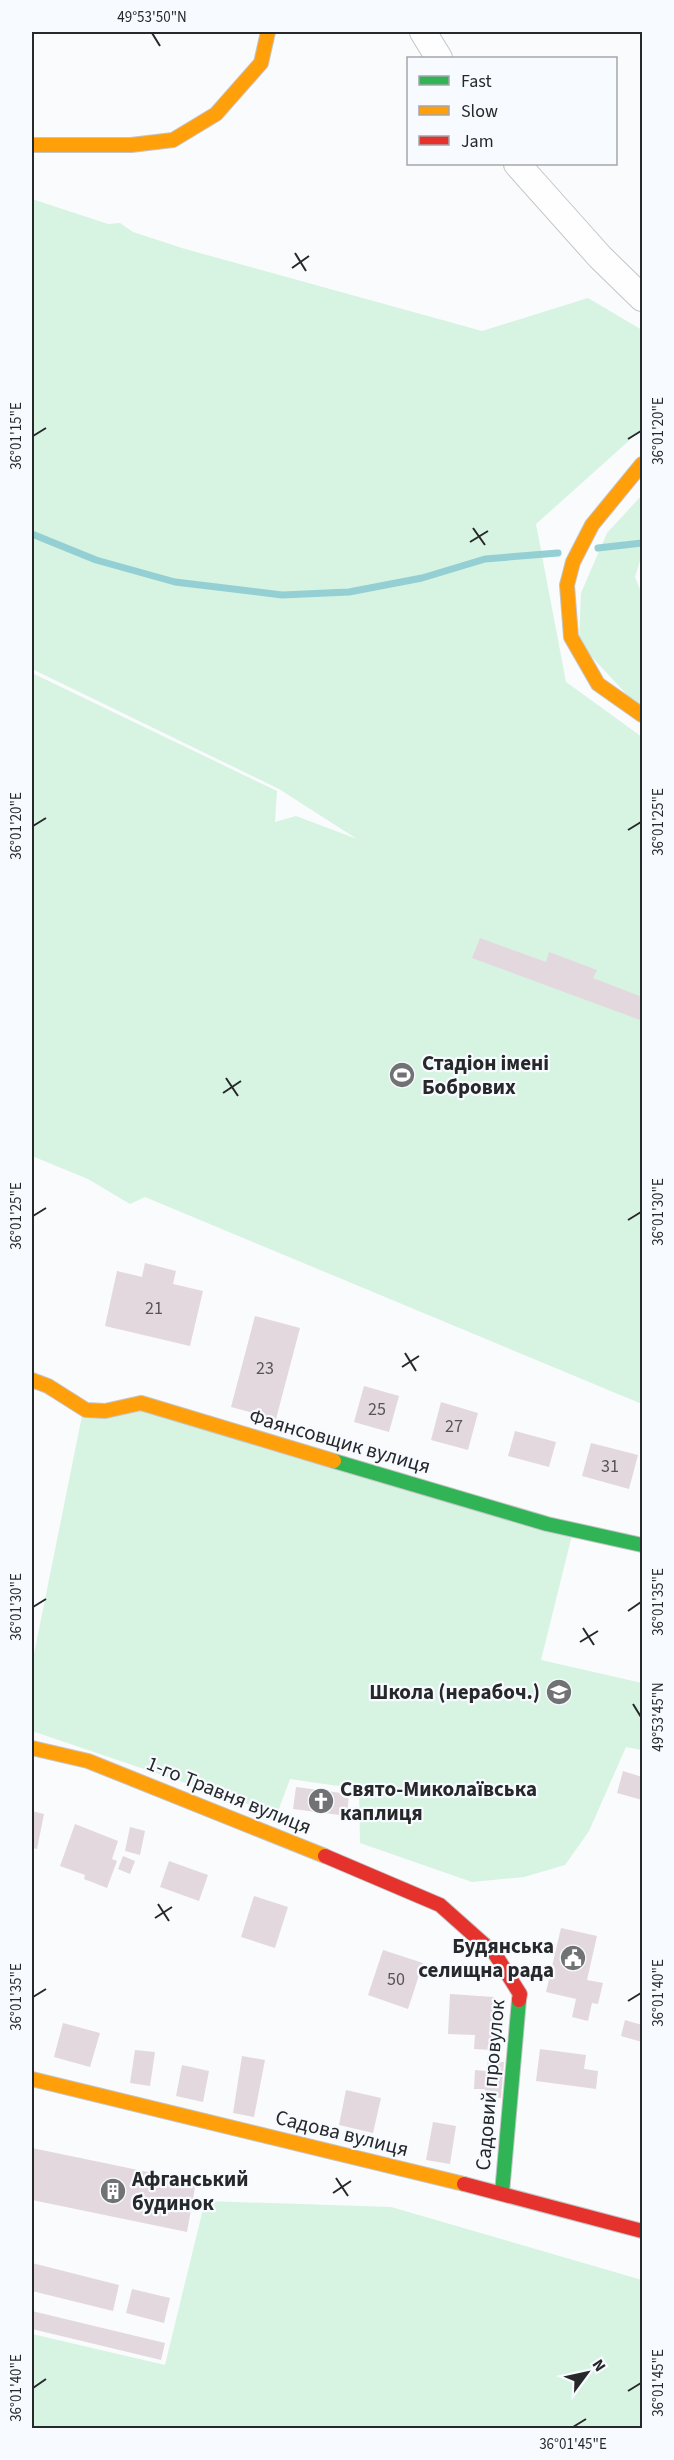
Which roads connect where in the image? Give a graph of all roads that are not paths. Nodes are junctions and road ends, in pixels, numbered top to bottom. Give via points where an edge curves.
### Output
1 (268, 32) edge
2 (423, 32) edge
3 (438, 57) edge
4 (32, 145) edge
5 (517, 165) edge
6 (642, 298) edge
7 (642, 464) edge
8 (642, 715) edge
9 (32, 1380) edge
10 (642, 1545) edge
11 (32, 1748) edge
12 (440, 1905) joint
13 (32, 2079) edge
14 (502, 2193) junction
15 (642, 2230) edge

1 - 4 street via 261,63 254,72 216,114 173,140 131,145
2 - 3 street
5 - 6 street
7 - 8 street via 592,525 573,562 567,585 571,637 598,684
9 - 10 street, Фаянсовщик вулиця via 94,1411 141,1403 547,1524
11 - 12 street, 1-го Травня вулиця via 88,1761
12 - 14 street, Садовий провулок via 495,1954 520,1994
13 - 14 street, Садова вулиця
14 - 15 street, Садова вулиця

